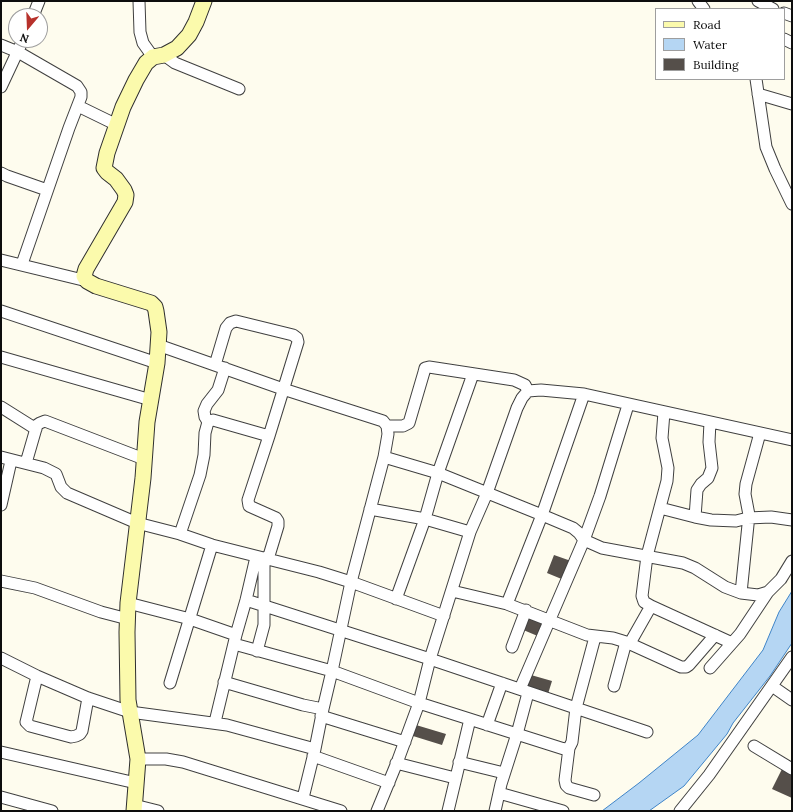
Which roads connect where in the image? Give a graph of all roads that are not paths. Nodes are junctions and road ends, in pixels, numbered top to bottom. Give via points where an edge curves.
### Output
1 (139, 1) edge
2 (204, 1) edge
3 (1, 45) edge
4 (20, 48) edge
5 (18, 52) junction
6 (159, 56) junction
7 (756, 80) edge
8 (1, 87) edge
9 (239, 89) dead end
10 (758, 94) junction
11 (792, 104) edge
12 (78, 106) junction
13 (117, 125) junction
14 (1, 173) edge
15 (47, 190) junction
16 (792, 204) edge
17 (1, 260) edge
18 (22, 264) junction
19 (87, 282) junction
20 (1, 311) edge
21 (158, 345) junction
22 (1, 356) edge
23 (157, 363) junction
24 (220, 367) junction
25 (473, 374) junction
26 (283, 389) junction
27 (528, 391) junction
28 (584, 394) junction
29 (151, 400) junction
30 (628, 405) junction
31 (1, 407) edge
32 (664, 412) junction
33 (208, 422) junction
34 (710, 422) junction
35 (387, 426) junction
36 (36, 429) junction
37 (760, 433) junction
38 (269, 436) junction
39 (792, 440) edge
40 (384, 458) junction
41 (6, 459) edge
42 (144, 459) junction
43 (26, 463) junction
44 (438, 473) junction
45 (487, 493) junction
46 (1, 505) edge
47 (660, 508) junction
48 (370, 509) junction
49 (542, 515) junction
50 (695, 517) junction
51 (748, 518) junction
52 (425, 519) junction
53 (792, 520) edge
54 (137, 523) junction
55 (470, 532) junction
56 (180, 534) junction
57 (584, 540) junction
58 (212, 545) junction
59 (647, 556) junction
60 (263, 558) junction
61 (792, 561) edge
62 (792, 571) edge
63 (781, 579) junction
64 (1, 581) edge
65 (351, 582) junction
66 (452, 591) junction
67 (768, 592) junction
68 (741, 593) junction
69 (396, 599) junction
70 (246, 600) junction
71 (128, 603) junction
72 (508, 604) junction
73 (265, 606) junction
74 (651, 606) junction
75 (526, 610) junction
76 (444, 616) junction
77 (128, 619) junction
78 (190, 619) junction
79 (550, 621) junction
80 (341, 631) junction
81 (715, 635) junction
82 (595, 637) junction
83 (235, 640) junction
84 (628, 642) junction
85 (732, 643) junction
86 (512, 646) dead end
87 (257, 651) junction
88 (792, 657) edge
89 (1, 658) edge
90 (430, 659) junction
91 (710, 668) dead end
92 (332, 671) junction
93 (36, 676) junction
94 (224, 682) junction
95 (502, 683) junction
96 (170, 684) dead end
97 (614, 686) dead end
98 (772, 686) junction
99 (524, 691) junction
100 (88, 698) junction
101 (792, 700) edge
102 (419, 703) junction
103 (576, 708) junction
104 (130, 712) junction
105 (322, 712) junction
106 (470, 719) junction
107 (214, 722) junction
108 (487, 725) junction
109 (646, 732) dead end
110 (517, 734) junction
111 (404, 742) junction
112 (754, 746) dead end
113 (569, 748) junction
114 (1, 752) edge
115 (314, 753) junction
116 (138, 759) junction
117 (459, 762) junction
118 (396, 763) junction
119 (792, 769) edge
120 (504, 774) junction
121 (455, 778) junction
122 (389, 782) junction
123 (136, 783) junction
124 (499, 792) junction
125 (594, 795) dead end
126 (1, 797) edge
127 (303, 798) junction
128 (134, 808) edge
129 (52, 811) edge
130 (158, 811) edge
131 (341, 811) edge
132 (377, 811) edge
133 (448, 811) edge
134 (495, 811) edge
135 (563, 811) edge
136 (680, 811) edge

1 - 6 street via 143,43
2 - 6 street via 190,35 177,48
3 - 5 street
4 - 5 street
5 - 8 street
5 - 12 street via 77,86 81,92
6 - 9 street
6 - 13 street via 146,63
7 - 10 street
10 - 11 street
10 - 16 street via 766,147
12 - 13 street
12 - 15 street
13 - 19 street via 104,168 124,190 125,202 86,269 84,276
14 - 15 street
15 - 18 street
17 - 18 street
18 - 19 street
19 - 21 street via 151,303 156,311
20 - 23 street
21 - 23 street
21 - 24 street
22 - 29 street
23 - 29 street
24 - 26 street
24 - 26 street via 226,328 230,323 236,322 293,335 298,342
24 - 33 street via 218,390 204,411
25 - 27 street via 514,380 525,385
25 - 35 street via 425,368 409,423 403,426
25 - 44 street
26 - 35 street via 383,421
26 - 38 street
27 - 28 street
27 - 45 street via 517,408
28 - 30 street
28 - 49 street
29 - 42 street
30 - 32 street
30 - 57 street
31 - 36 street
32 - 34 street
32 - 47 street via 662,438 668,481
33 - 38 street via 213,420
33 - 56 street via 200,475
34 - 37 street
34 - 50 street via 712,468 708,478 697,490
35 - 40 street
36 - 42 street via 40,422 45,421
36 - 43 street
37 - 39 street
37 - 51 street via 746,484
38 - 60 street via 248,503 249,506 278,521
40 - 44 street
40 - 48 street
41 - 43 street
41 - 46 street
42 - 54 street
43 - 54 street via 52,472 67,493
44 - 45 street
44 - 52 street
45 - 49 street
45 - 55 street
47 - 50 street
47 - 59 street
48 - 52 street
48 - 65 street
49 - 57 street via 572,528
49 - 72 street
50 - 51 street via 724,521
51 - 53 street via 776,517
51 - 68 street
52 - 55 street
52 - 69 street
54 - 56 street
54 - 71 street
55 - 66 street
56 - 58 street
57 - 59 street via 608,550
57 - 79 street
58 - 60 street
58 - 78 street
59 - 68 street via 683,563 725,587
59 - 74 street via 642,596 644,602
60 - 65 street
60 - 70 street
60 - 73 street
61 - 63 street
62 - 63 street
63 - 67 street
64 - 77 street via 35,588
65 - 69 street
65 - 80 street
66 - 72 street
66 - 76 street
67 - 68 street via 758,595
67 - 85 street
69 - 76 street
70 - 73 street
70 - 83 street
71 - 77 street
71 - 78 street
72 - 75 street
73 - 80 street
73 - 87 street via 263,633
74 - 81 street
74 - 84 street
75 - 79 street
75 - 86 street
76 - 90 street
77 - 104 street via 126,632
78 - 83 street
78 - 96 street
79 - 82 street
79 - 99 street
80 - 90 street
80 - 92 street
81 - 84 street via 686,667
81 - 85 street
82 - 84 street
82 - 103 street
83 - 87 street
83 - 94 street
84 - 97 street
85 - 91 street
87 - 92 street
88 - 98 street
89 - 93 street
90 - 95 street
90 - 102 street
92 - 102 street
92 - 105 street
93 - 100 street
93 - 100 street via 26,722 30,726 71,737 76,736 82,730
94 - 105 street
94 - 107 street
95 - 99 street
95 - 108 street
98 - 101 street
98 - 136 street via 709,775
99 - 103 street
99 - 110 street
100 - 104 street
102 - 106 street
102 - 111 street
103 - 109 street
103 - 113 street
104 - 107 street
104 - 116 street
105 - 111 street
105 - 115 street
106 - 108 street
106 - 117 street
107 - 115 street
108 - 110 street
110 - 113 street via 564,749
110 - 120 street
111 - 118 street
112 - 119 street
113 - 125 street via 566,785
114 - 123 street
115 - 122 street
115 - 127 street
116 - 123 street
116 - 127 street via 183,762
117 - 120 street
117 - 121 street
118 - 121 street
118 - 122 street
120 - 124 street
121 - 133 street
122 - 132 street
123 - 128 street
124 - 134 street
124 - 135 street
126 - 129 street
127 - 131 street
128 - 130 street

